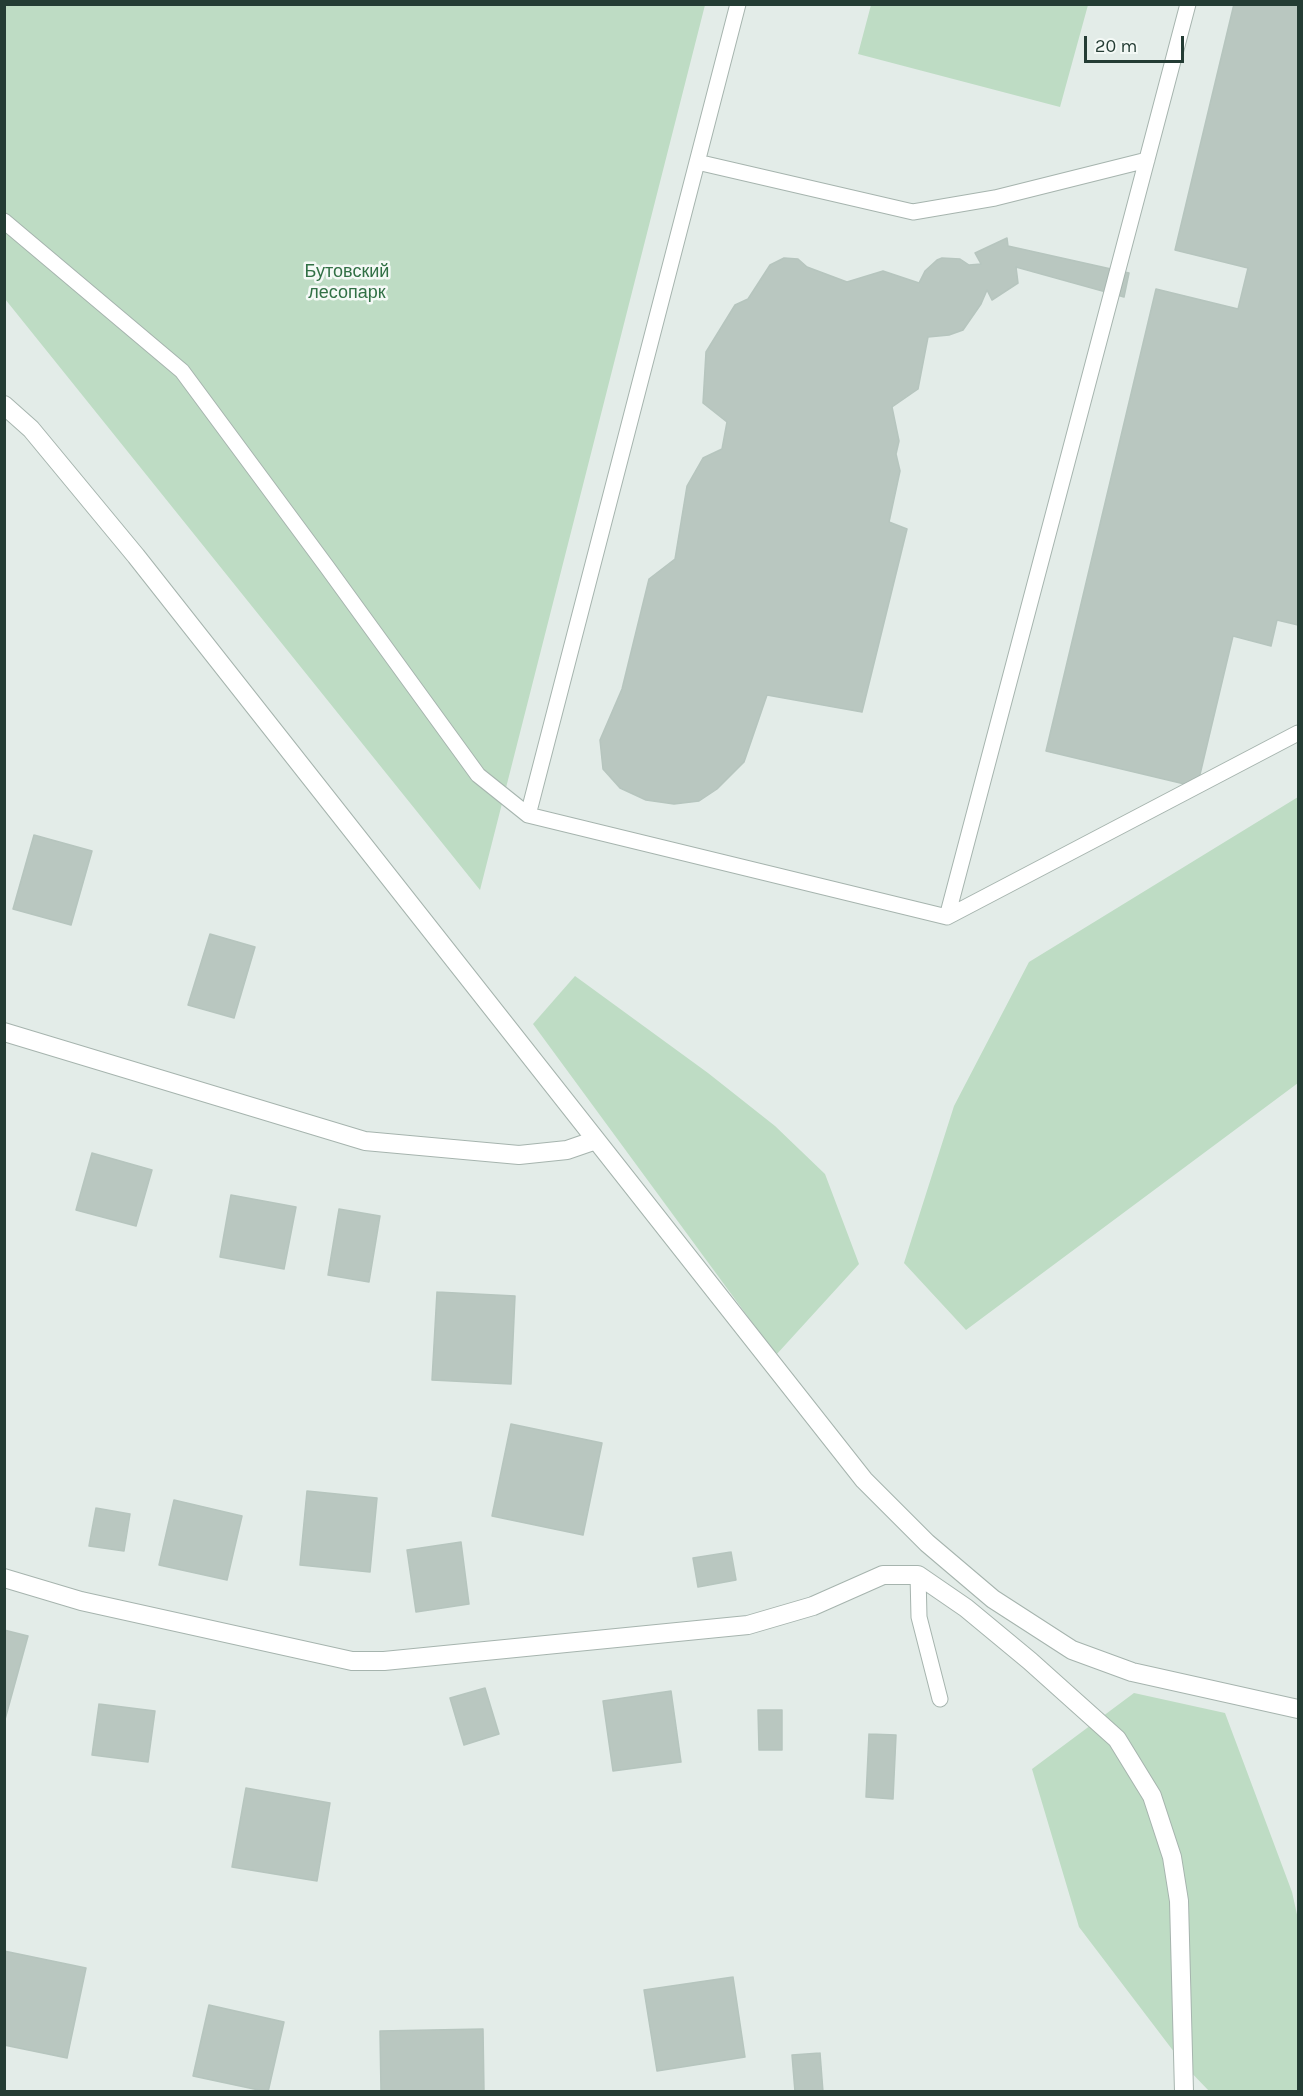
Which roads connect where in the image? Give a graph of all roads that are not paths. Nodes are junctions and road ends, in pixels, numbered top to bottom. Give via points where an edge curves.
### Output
1 (738, 4) edge
2 (1188, 4) edge
3 (1147, 160) junction
4 (697, 162) junction
5 (4, 221) edge
6 (4, 405) edge
7 (1299, 733) edge
8 (528, 815) junction
9 (947, 917) junction
10 (4, 1032) edge
11 (596, 1140) junction
12 (918, 1575) junction
13 (4, 1578) edge
14 (940, 1699) dead end
15 (1299, 1710) edge
16 (1184, 2091) edge

1 - 4 lane
2 - 3 lane
3 - 4 lane via 995,198 913,212
3 - 9 lane
4 - 8 lane
5 - 8 lane via 182,371 478,775
6 - 11 street via 31,429 136,556
7 - 9 lane
8 - 9 lane
10 - 11 street via 364,1141 519,1155 567,1150
11 - 15 street via 864,1480 927,1543 993,1599 1072,1650 1122,1668
12 - 13 street via 883,1575 813,1606 748,1625 384,1661 352,1661 104,1606
12 - 14 lane via 920,1617
12 - 16 street via 1023,1654 1118,1739 1152,1796 1172,1857 1179,1900

